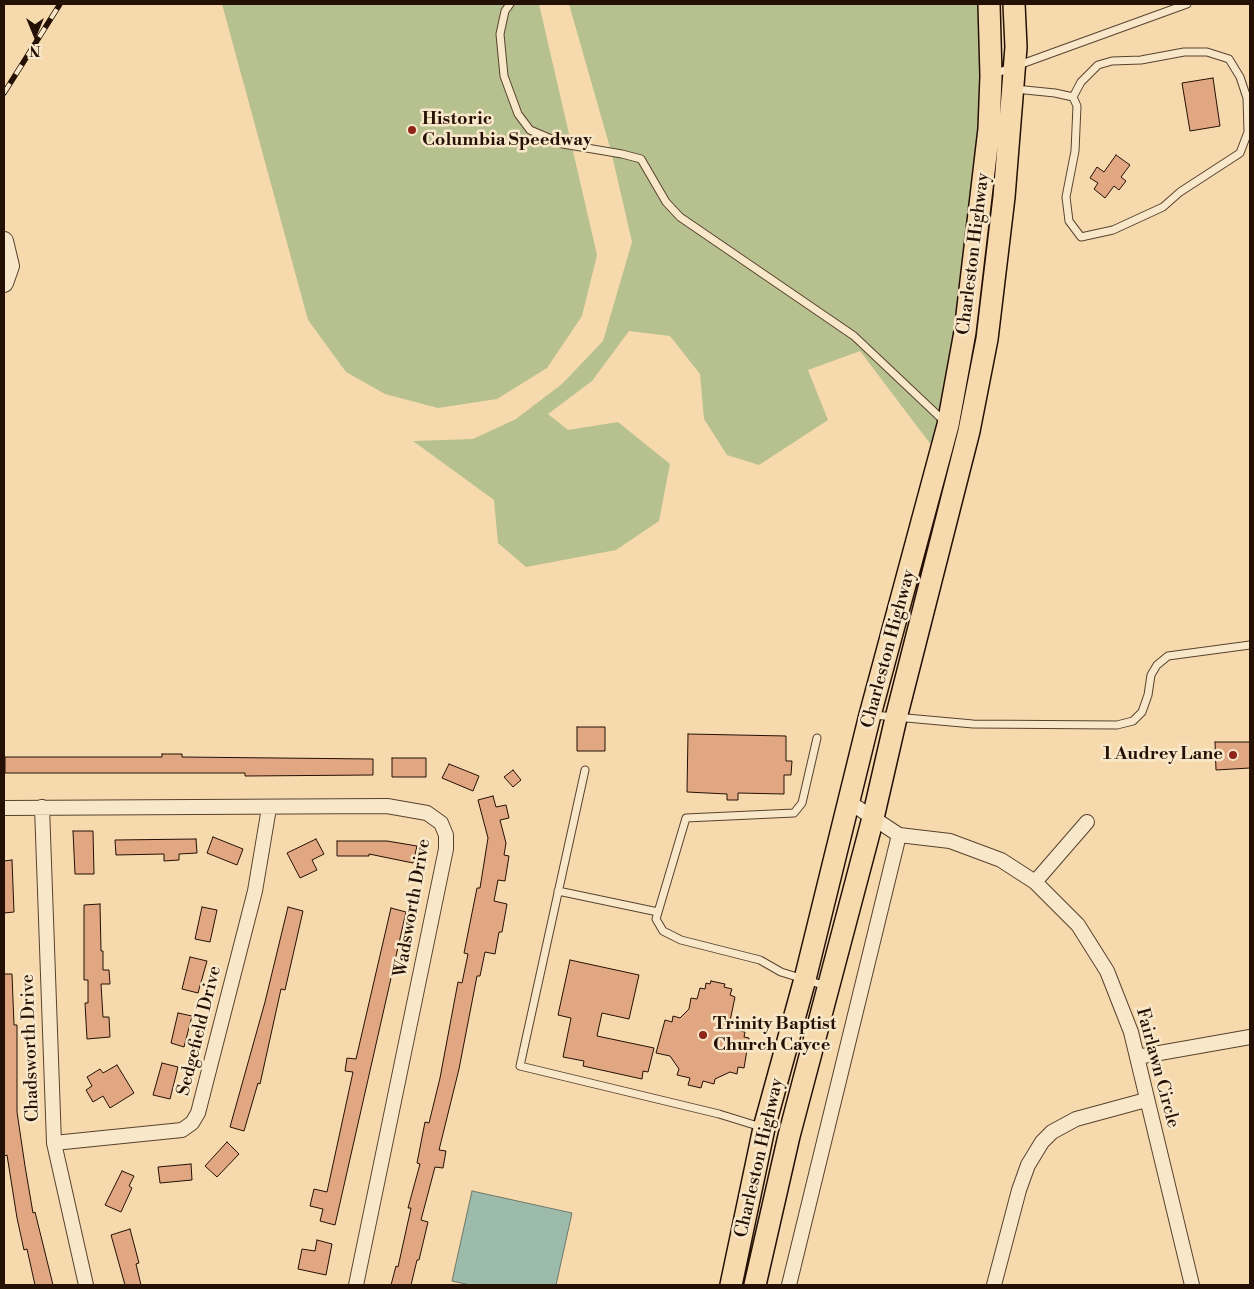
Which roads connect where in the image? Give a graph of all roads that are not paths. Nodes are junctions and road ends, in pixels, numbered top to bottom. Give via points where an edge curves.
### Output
1 (510, 4) edge
2 (989, 4) edge
3 (1014, 4) edge
4 (1187, 4) edge
5 (1014, 66) junction
6 (999, 84) junction
7 (1073, 97) junction
8 (4, 241) edge
9 (4, 283) edge
10 (959, 428) junction
11 (1250, 645) edge
12 (870, 715) junction
13 (896, 718) junction
14 (817, 738) dead end
15 (584, 770) dead end
16 (849, 802) junction
17 (42, 806) junction
18 (4, 808) edge
19 (269, 808) junction
20 (873, 818) junction
21 (1087, 822) dead end
22 (899, 836) junction
23 (1035, 882) junction
24 (558, 892) junction
25 (658, 912) junction
26 (805, 979) junction
27 (829, 987) junction
28 (1250, 1036) edge
29 (1137, 1057) junction
30 (1146, 1100) junction
31 (764, 1128) junction
32 (54, 1143) junction
33 (86, 1285) edge
34 (356, 1285) edge
35 (731, 1285) edge
36 (755, 1285) edge
37 (789, 1285) edge
38 (994, 1285) edge
39 (1192, 1285) edge

1 - 10 lane via 505,11 500,34 504,76 518,114 530,130 563,144 641,160 666,202 680,216 854,336
2 - 6 main road, Charleston Highway
3 - 5 main road, Charleston Highway
4 - 5 lane
5 - 6 main road, Charleston Highway
6 - 7 lane
6 - 10 main road, Charleston Highway via 989,129
7 - 7 lane via 1077,106 1075,151 1066,197 1069,221 1081,237 1113,230 1163,207 1180,192 1240,154 1248,132 1247,98 1240,77 1230,59 1207,52 1184,52 1098,65 1081,82
8 - 9 street via 10,266
10 - 12 main road, Charleston Highway
10 - 13 main road, Charleston Highway
11 - 13 lane via 1168,656 1157,665 1151,676 1142,712 1133,721 1118,725 973,724
12 - 13 lane
12 - 16 main road, Charleston Highway
13 - 20 main road, Charleston Highway
14 - 25 lane via 802,803 794,813 686,818
15 - 24 lane
16 - 20 street
16 - 26 main road, Charleston Highway
17 - 18 street, Wadsworth Drive
17 - 19 street, Wadsworth Drive
17 - 32 street, Chadsworth Drive
19 - 32 street, Sedgefield Drive via 255,892 198,1113 192,1123 182,1130
19 - 34 street, Wadsworth Drive via 400,807 427,813 440,823 446,835 446,849
20 - 22 street
20 - 27 main road, Charleston Highway
21 - 23 street
22 - 23 street, Fairlawn Circle via 963,845 1001,860
22 - 37 street
23 - 29 street, Fairlawn Circle via 1069,913 1094,948 1123,1009
24 - 25 lane
24 - 31 lane via 520,1066
25 - 26 lane via 656,919 663,931 681,940 760,960 781,972
26 - 27 lane
26 - 31 main road, Charleston Highway
27 - 36 main road, Charleston Highway via 789,1136
28 - 29 street
29 - 30 street, Fairlawn Circle
30 - 38 street via 1076,1119 1052,1132 1042,1142 1028,1165 1019,1190
30 - 39 street, Fairlawn Circle
31 - 35 main road, Charleston Highway
32 - 33 street, Chadsworth Drive

